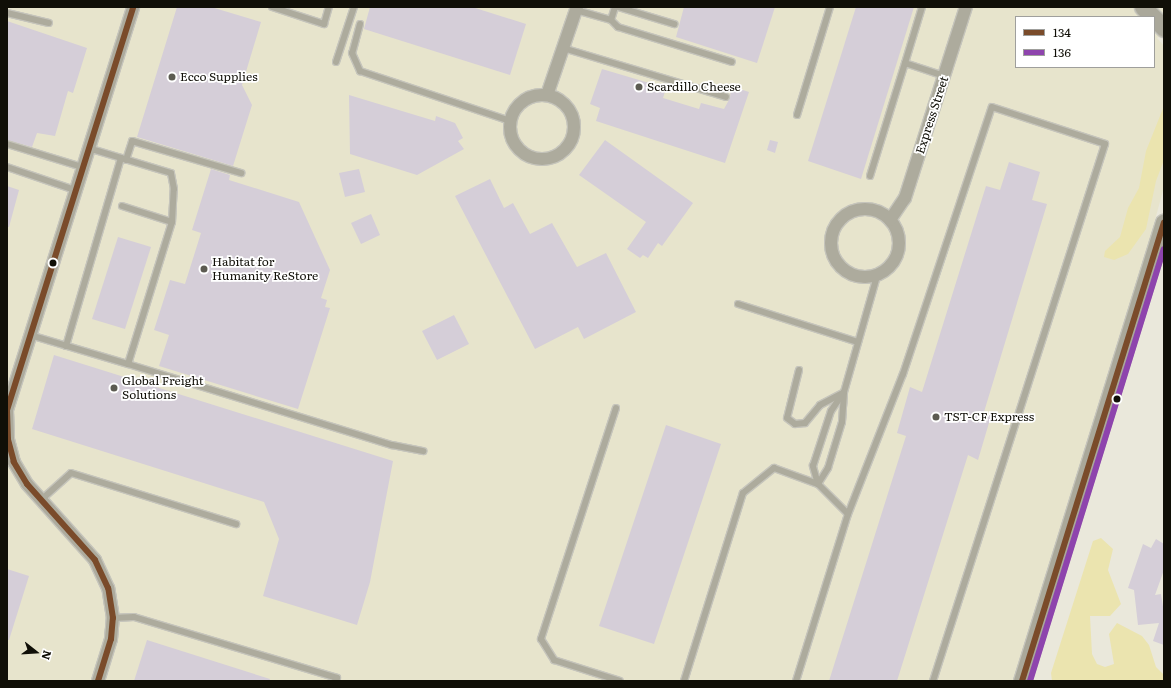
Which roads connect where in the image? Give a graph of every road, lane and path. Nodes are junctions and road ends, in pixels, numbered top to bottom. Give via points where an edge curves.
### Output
1 (133, 7) edge
2 (272, 7) edge
3 (329, 7) edge
4 (354, 7) edge
5 (616, 7) edge
6 (830, 7) edge
7 (922, 7) edge
8 (966, 7) edge
9 (1143, 7) edge
10 (576, 8) edge
11 (7, 13) edge
12 (1152, 16) edge
13 (1155, 19) edge
14 (611, 20) junction
15 (49, 23) dead end
16 (360, 24) dead end
17 (674, 24) dead end
18 (1164, 28) edge
19 (563, 48) junction
20 (336, 62) dead end
21 (732, 62) dead end
22 (905, 63) junction
23 (944, 76) junction
24 (547, 95) junction
25 (726, 96) dead end
26 (797, 115) dead end
27 (510, 121) junction
28 (7, 144) edge
29 (88, 148) junction
30 (124, 159) junction
31 (7, 167) edge
32 (82, 167) junction
33 (241, 174) dead end
34 (870, 176) dead end
35 (75, 190) junction
36 (122, 206) dead end
37 (890, 220) junction
38 (172, 222) junction
39 (1164, 222) edge
40 (877, 276) junction
41 (738, 304) dead end
42 (30, 335) junction
43 (858, 342) junction
44 (66, 346) junction
45 (128, 364) junction
46 (799, 370) dead end
47 (844, 392) junction
48 (616, 408) dead end
49 (423, 451) dead end
50 (10, 463) edge
51 (818, 484) junction
52 (41, 500) junction
53 (848, 514) junction
54 (236, 524) dead end
55 (113, 618) junction
56 (98, 681) edge
57 (335, 681) edge
58 (620, 681) edge
59 (684, 681) edge
60 (796, 681) edge
61 (933, 681) edge
62 (1022, 681) edge

1 - 29 street
2 - 3 lane via 324,24
4 - 20 lane
5 - 14 lane
5 - 17 lane
6 - 26 lane
7 - 22 lane
8 - 23 street, Express Street
9 - 12 street
10 - 14 lane
10 - 19 street
11 - 15 lane
13 - 18 street
14 - 21 lane via 618,27
16 - 27 lane via 352,53 360,71
19 - 24 street
19 - 25 lane
22 - 23 lane
22 - 34 lane
23 - 37 street, Express Street via 905,198
24 - 27 street via 528,98 516,108
24 - 27 street via 558,99 572,115 572,136 560,154 540,159 520,151 513,142
28 - 32 lane
29 - 30 lane
29 - 32 street
30 - 33 lane via 132,141
30 - 38 lane via 171,173 174,189
30 - 44 lane
31 - 35 lane
32 - 35 street
35 - 42 street
36 - 38 lane
37 - 40 street via 899,240 898,251 886,270
37 - 40 street via 876,211 859,209 848,213 833,230 831,252 836,263 854,277
38 - 45 lane
39 - 62 street
40 - 43 lane
41 - 43 lane
42 - 44 lane
42 - 50 street via 7,410
43 - 47 lane
44 - 45 lane
45 - 49 lane via 392,445
46 - 47 lane via 787,418 795,424 805,423 820,405
47 - 51 lane via 842,422 828,468
47 - 51 lane via 831,411 813,466
48 - 58 lane via 541,639 554,660
50 - 52 street
51 - 53 lane
51 - 59 lane via 774,468 743,493
52 - 54 lane via 71,473
52 - 55 street via 95,560 108,588
53 - 60 lane
53 - 61 lane via 903,374 992,107 1105,144
55 - 56 street via 111,639
55 - 57 lane via 134,617 337,678

